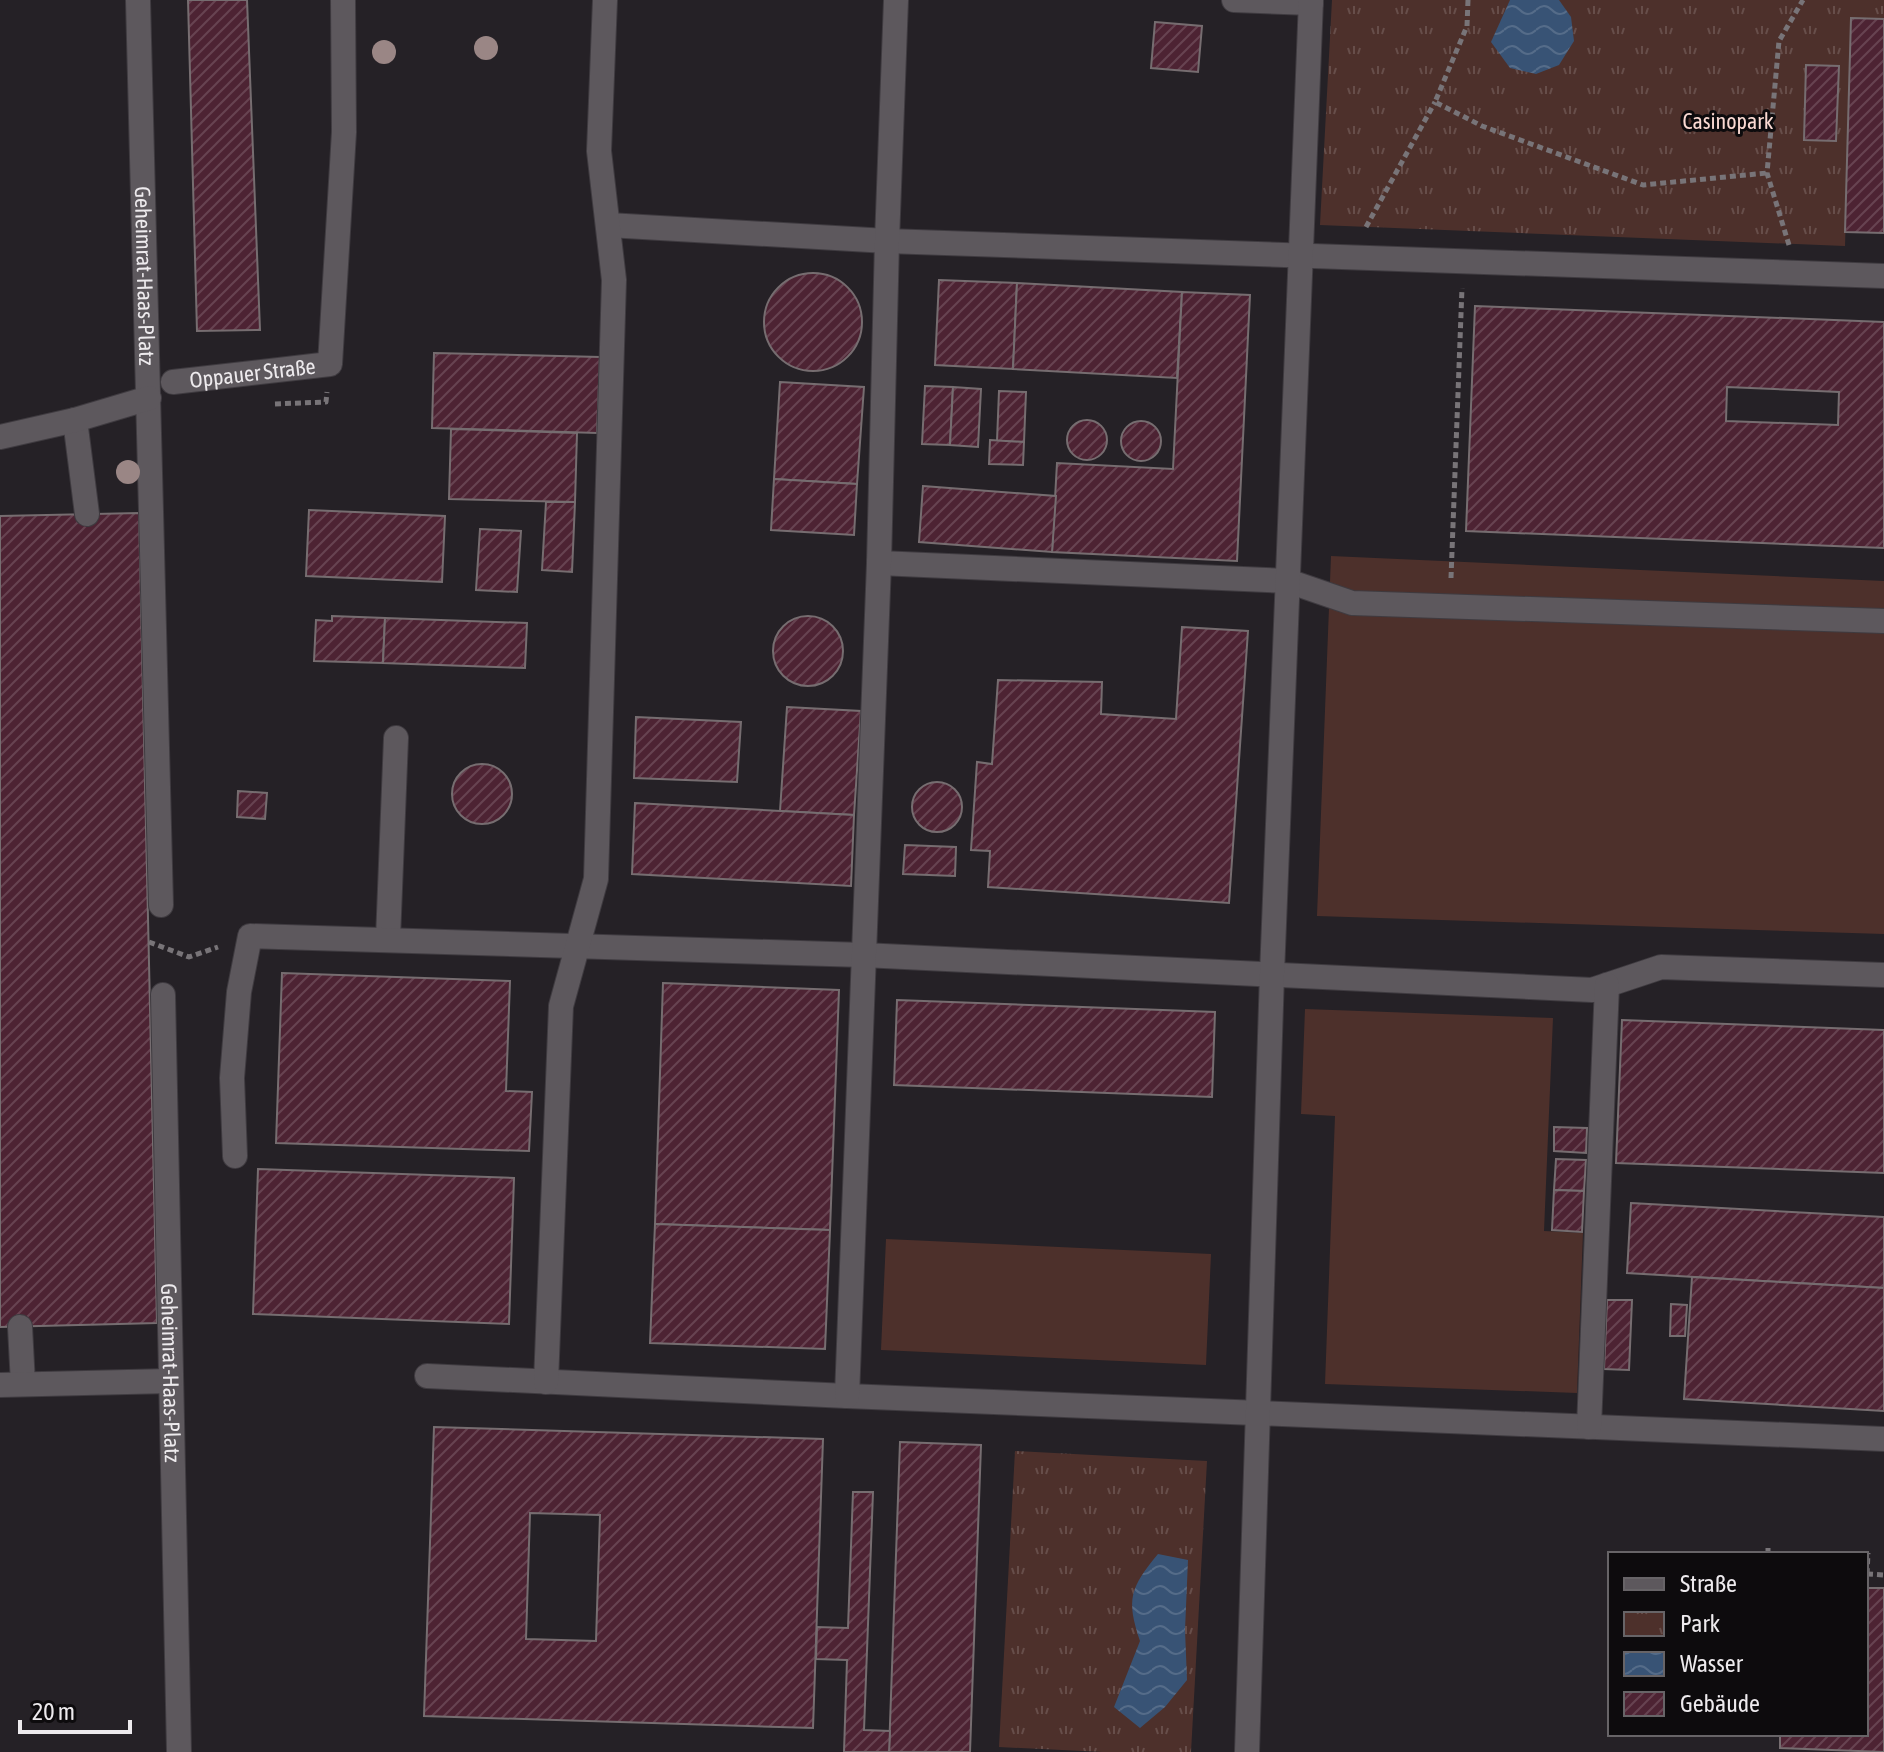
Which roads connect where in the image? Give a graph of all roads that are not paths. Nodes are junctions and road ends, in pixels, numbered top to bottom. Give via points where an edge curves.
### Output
1 (138, 0) edge
2 (343, 0) edge
3 (605, 0) edge
4 (896, 0) edge
5 (1234, 0) edge
6 (1311, 2) edge
7 (608, 225) junction
8 (887, 241) junction
9 (1301, 254) junction
10 (1884, 276) edge
11 (173, 382) dead end
12 (149, 398) junction
13 (75, 420) junction
14 (0, 437) edge
15 (87, 514) dead end
16 (879, 563) junction
17 (1288, 581) junction
18 (1884, 621) edge
19 (396, 738) dead end
20 (161, 905) dead end
21 (388, 939) junction
22 (578, 944) junction
23 (863, 955) junction
24 (1272, 974) junction
25 (1884, 975) edge
26 (1607, 985) junction
27 (163, 995) dead end
28 (235, 1156) dead end
29 (20, 1327) dead end
30 (427, 1376) dead end
31 (170, 1381) junction
32 (546, 1382) junction
33 (12, 1384) edge
34 (847, 1396) junction
35 (1257, 1413) junction
36 (1589, 1427) junction
37 (1884, 1439) edge
38 (179, 1752) edge
39 (1247, 1752) edge

1 - 12 street, Geheimrat-Haas-Platz
2 - 11 street, Oppauer Straße via 344,132 330,364
3 - 7 street via 599,151
4 - 8 street
5 - 6 street
6 - 9 street
7 - 8 street
7 - 22 street via 614,280 596,879
8 - 9 street
8 - 16 street
9 - 10 street
9 - 17 street
12 - 13 street, Geheimrat-Haas-Platz
12 - 20 street
13 - 14 street, Geheimrat-Haas-Platz
13 - 15 street
16 - 17 street
16 - 23 street
17 - 18 street via 1352,603
17 - 24 street
19 - 21 street
21 - 22 street
21 - 28 street via 250,936 232,1078
22 - 23 street
22 - 32 street via 561,1006
23 - 24 street
23 - 34 street
24 - 26 street via 1592,990
24 - 35 street
25 - 26 street via 1661,967
26 - 36 street
27 - 31 street, Geheimrat-Haas-Platz
29 - 33 street
30 - 32 street
31 - 33 street
31 - 38 street, Geheimrat-Haas-Platz
32 - 34 street
34 - 35 street
35 - 36 street
35 - 39 street
36 - 37 street

